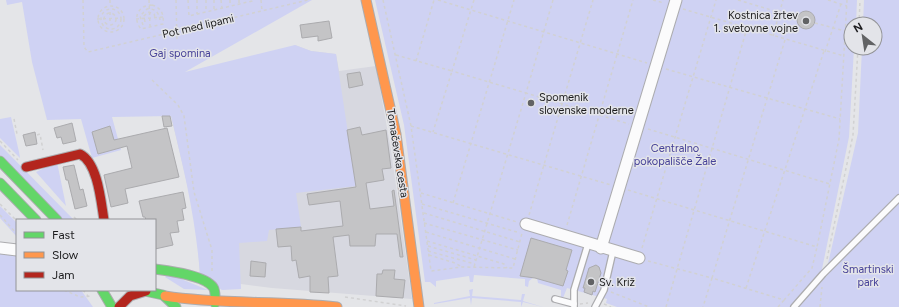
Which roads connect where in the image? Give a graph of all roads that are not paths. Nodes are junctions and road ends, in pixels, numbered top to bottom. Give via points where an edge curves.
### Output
1 (366, 0) edge
2 (675, 3) edge
3 (0, 161) edge
4 (26, 167) dead end
5 (0, 183) edge
6 (899, 198) edge
7 (35, 219) edge
8 (56, 219) edge
9 (104, 219) edge
10 (524, 229) road end
11 (588, 244) junction
12 (0, 248) edge
13 (601, 248) junction
14 (16, 250) edge
15 (613, 251) junction
16 (639, 258) road end
17 (156, 269) edge
18 (103, 291) edge
19 (141, 291) edge
20 (150, 291) edge
21 (165, 296) junction
22 (555, 299) dead end
23 (215, 303) junction
24 (574, 306) edge
25 (112, 307) edge
26 (119, 307) edge
27 (176, 307) edge
28 (202, 307) edge
29 (337, 307) edge
30 (419, 307) edge
31 (595, 307) edge
32 (794, 307) edge

1 - 30 street, Tomačevska cesta via 396,134
2 - 13 street
3 - 8 street
4 - 9 street via 80,154 88,157
5 - 7 street
6 - 32 lane via 823,274
10 - 11 street
11 - 13 street
11 - 24 lane via 574,290
12 - 14 street
13 - 15 street
15 - 16 street
15 - 31 lane via 604,290
17 - 23 street via 210,285 214,290
18 - 25 street
19 - 26 street via 130,296
20 - 21 street
21 - 23 street
21 - 27 street
22 - 24 lane
23 - 28 street
23 - 29 street via 274,301

